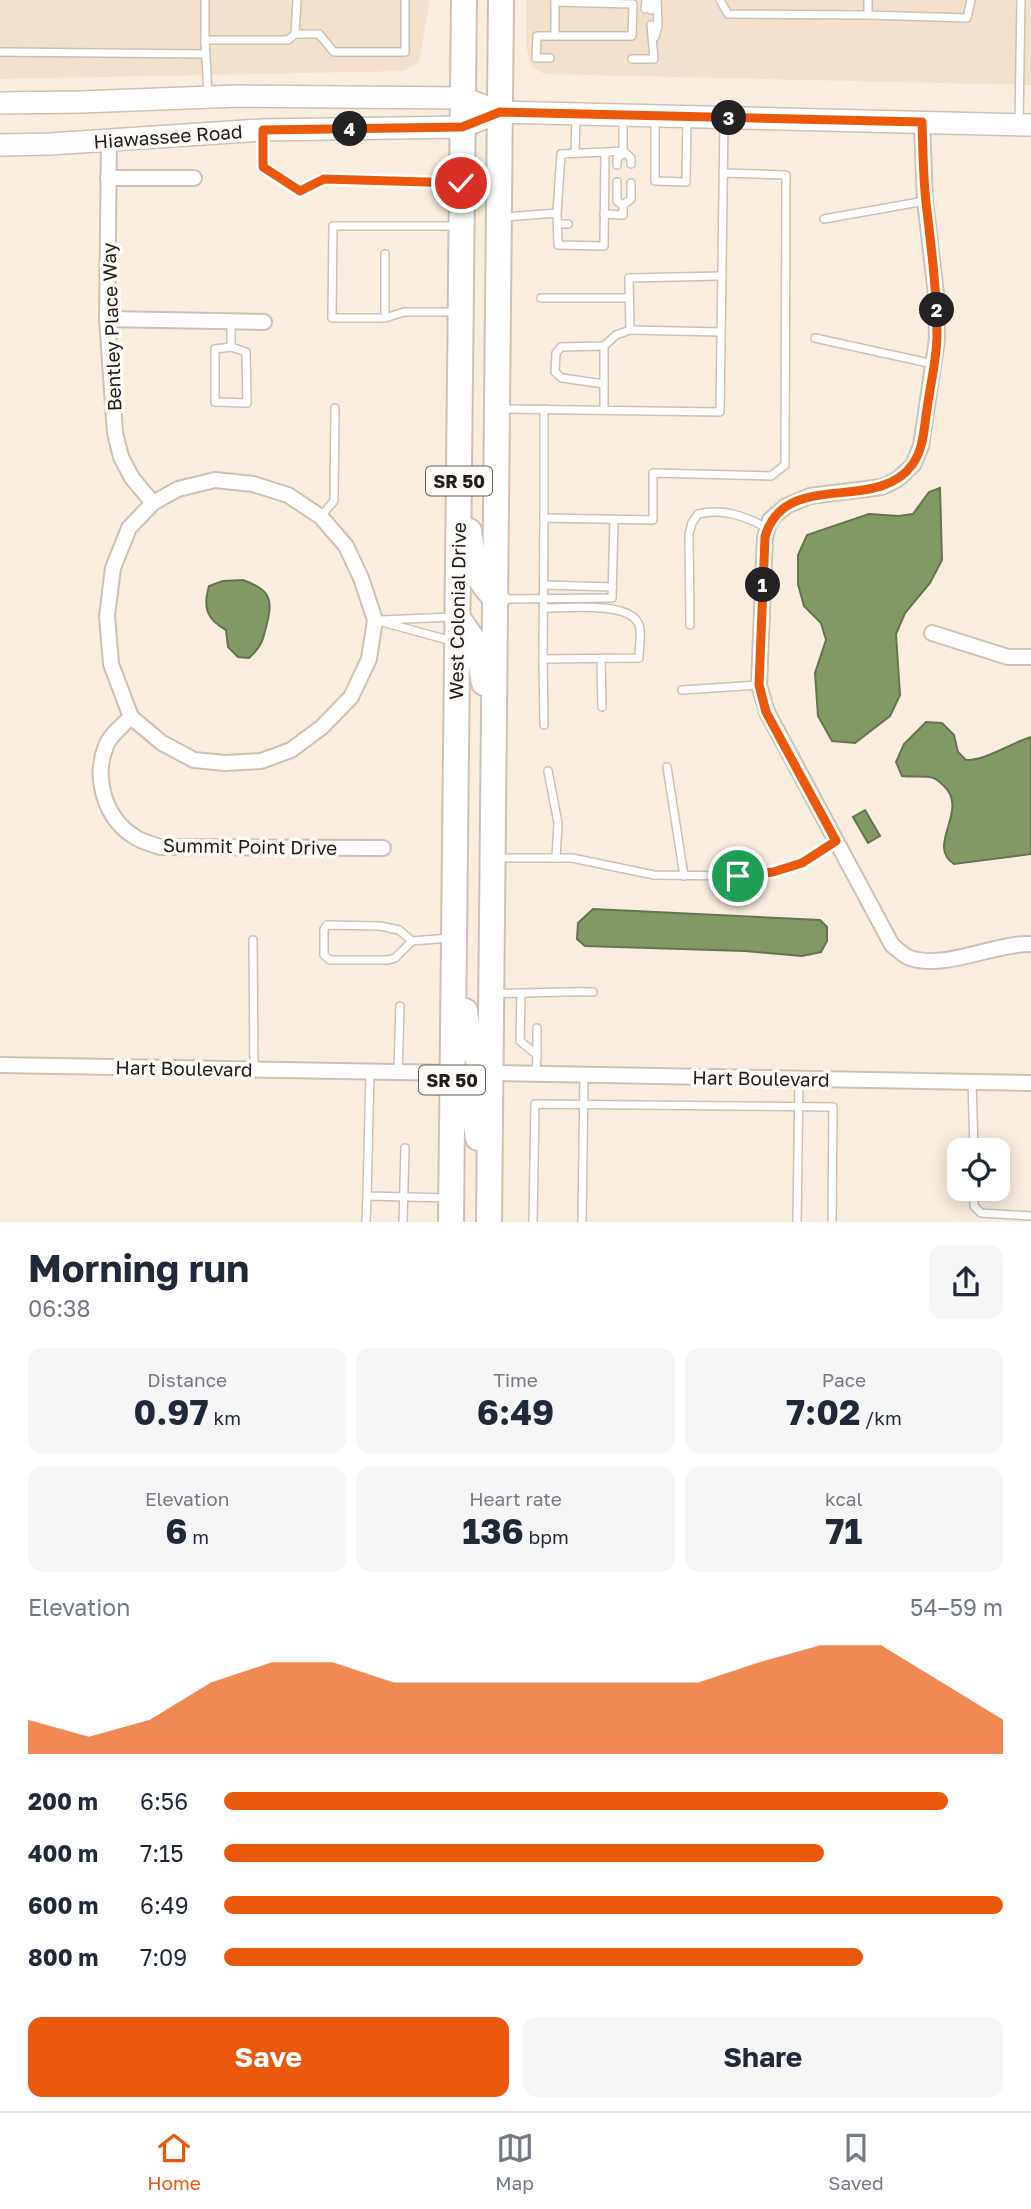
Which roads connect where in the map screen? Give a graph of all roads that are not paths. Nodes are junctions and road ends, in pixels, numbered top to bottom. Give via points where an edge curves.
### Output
1 (205, 0) edge
2 (297, 0) edge
3 (405, 0) edge
4 (464, 0) edge
5 (502, 0) edge
6 (646, 0) edge
7 (654, 0) edge
8 (720, 0) edge
9 (868, 0) edge
10 (971, 0) edge
11 (1021, 0) edge
12 (555, 1) edge
13 (868, 15) junction
14 (648, 25) dead end
15 (295, 34) junction
16 (555, 36) junction
17 (205, 40) junction
18 (654, 41) junction
19 (0, 52) edge
20 (206, 54) junction
21 (550, 58) dead end
22 (632, 60) dead end
23 (209, 98) junction
24 (463, 98) junction
25 (0, 103) edge
26 (500, 112) junction
27 (576, 114) junction
28 (623, 115) junction
29 (655, 116) junction
30 (687, 117) junction
31 (724, 118) junction
32 (922, 122) junction
33 (1025, 125) edge
34 (462, 127) junction
35 (263, 130) junction
36 (109, 140) junction
37 (0, 145) edge
38 (604, 152) junction
39 (624, 152) junction
40 (575, 153) junction
41 (631, 164) dead end
42 (617, 165) dead end
43 (723, 173) junction
44 (108, 178) junction
45 (194, 178) dead end
46 (617, 182) dead end
47 (461, 183) junction
48 (631, 183) dead end
49 (559, 188) junction
50 (569, 188) dead end
51 (594, 188) dead end
52 (604, 188) junction
53 (925, 201) junction
54 (623, 205) junction
55 (557, 213) junction
56 (604, 214) junction
57 (500, 217) junction
58 (824, 219) dead end
59 (558, 224) junction
60 (568, 224) dead end
61 (593, 225) dead end
62 (604, 225) junction
63 (461, 226) junction
64 (385, 254) dead end
65 (722, 276) junction
66 (541, 298) dead end
67 (629, 298) junction
68 (460, 312) junction
69 (384, 318) junction
70 (107, 319) junction
71 (232, 321) junction
72 (264, 322) dead end
73 (630, 330) junction
74 (721, 332) junction
75 (815, 338) dead end
76 (231, 346) junction
77 (604, 346) junction
78 (933, 364) junction
79 (604, 384) junction
80 (335, 408) dead end
81 (498, 409) junction
82 (544, 409) junction
83 (604, 410) junction
84 (459, 475) junction
85 (153, 503) junction
86 (321, 517) junction
87 (544, 518) junction
88 (614, 520) junction
89 (767, 528) junction
90 (545, 585) junction
91 (611, 587) junction
92 (544, 598) junction
93 (496, 599) junction
94 (545, 608) junction
95 (457, 617) junction
96 (375, 620) junction
97 (690, 625) dead end
98 (932, 633) dead end
99 (457, 643) junction
100 (1031, 657) edge
101 (543, 659) junction
102 (601, 659) junction
103 (759, 685) junction
104 (682, 690) dead end
105 (602, 707) dead end
106 (131, 717) junction
107 (544, 725) dead end
108 (494, 742) junction
109 (667, 767) dead end
110 (548, 771) dead end
111 (836, 841) junction
112 (383, 848) dead end
113 (493, 858) junction
114 (556, 858) junction
115 (684, 876) junction
116 (454, 938) junction
117 (253, 940) dead end
118 (412, 941) junction
119 (1031, 944) edge
120 (593, 992) dead end
121 (492, 993) junction
122 (521, 994) junction
123 (400, 1006) dead end
124 (537, 1028) dead end
125 (537, 1055) junction
126 (0, 1065) edge
127 (254, 1069) junction
128 (370, 1071) junction
129 (398, 1072) junction
130 (453, 1073) junction
131 (491, 1073) junction
132 (536, 1074) junction
133 (584, 1075) junction
134 (799, 1079) junction
135 (972, 1082) junction
136 (1031, 1083) edge
137 (584, 1102) junction
138 (798, 1107) junction
139 (974, 1138) edge
140 (405, 1148) dead end
141 (367, 1196) junction
142 (404, 1196) junction
143 (974, 1201) edge
144 (451, 1210) edge
145 (489, 1215) edge
146 (1031, 1216) edge
147 (366, 1222) edge
148 (403, 1222) edge
149 (533, 1222) edge
150 (582, 1222) edge
151 (797, 1222) edge
152 (832, 1222) edge

1 - 17 lane
2 - 15 lane
3 - 15 lane via 405,52 334,52 319,34
4 - 24 highway, West Colonial Drive / SR 50
5 - 26 highway, West Colonial Drive / SR 50
6 - 7 lane via 648,10
7 - 18 lane via 659,26
8 - 13 lane via 729,14
9 - 13 lane
10 - 13 lane via 967,18
11 - 33 lane
12 - 16 lane
12 - 16 lane via 633,4 632,36
14 - 18 lane
15 - 17 lane via 288,40
16 - 21 lane via 537,36 536,58
17 - 20 lane
18 - 22 lane via 654,60
19 - 20 lane
20 - 23 lane
23 - 24 main road, Hiawassee Road
23 - 25 main road, Hiawassee Road
24 - 26 main road, Hiawassee Road
24 - 34 highway, West Colonial Drive / SR 50
26 - 27 main road, Hiawassee Road
26 - 34 main road, Hiawassee Road
26 - 57 highway, West Colonial Drive / SR 50
27 - 28 main road, Hiawassee Road
27 - 40 lane
28 - 29 main road, Hiawassee Road
28 - 39 lane
29 - 30 main road, Hiawassee Road
29 - 30 lane via 655,181 686,182
30 - 31 main road, Hiawassee Road
31 - 32 main road, Hiawassee Road
31 - 43 lane
32 - 33 main road, Hiawassee Road
32 - 53 street
34 - 35 main road, Hiawassee Road
34 - 47 highway, West Colonial Drive / SR 50
35 - 36 main road, Hiawassee Road
35 - 47 lane via 263,167 300,191 324,179
36 - 37 main road, Hiawassee Road
36 - 44 street, Bentley Place Way
38 - 39 lane
38 - 40 lane
38 - 52 lane
39 - 41 lane
39 - 42 lane
40 - 49 lane via 561,154
43 - 65 lane
43 - 88 lane via 786,175 785,465 771,476 653,473 653,520
44 - 45 street
44 - 70 street, Bentley Place Way
46 - 54 lane via 617,201
47 - 63 highway, West Colonial Drive / SR 50
48 - 54 lane via 631,199
49 - 50 lane
49 - 55 lane
51 - 52 lane
52 - 56 lane
53 - 58 lane
53 - 78 street via 936,294
54 - 56 lane via 623,215
55 - 57 lane
55 - 59 lane
56 - 62 lane
57 - 81 highway, West Colonial Drive / SR 50
59 - 60 lane
59 - 62 lane via 558,245 604,246
61 - 62 lane
63 - 68 highway, West Colonial Drive / SR 50
63 - 69 lane via 333,226 332,318
64 - 69 lane
65 - 67 lane via 629,278
65 - 74 lane
66 - 67 lane
67 - 73 lane
68 - 69 lane via 404,312
68 - 84 highway, West Colonial Drive / SR 50
70 - 71 street
70 - 85 street, Bentley Place Way via 115,433 121,457
71 - 72 street
71 - 76 lane
73 - 74 lane
73 - 77 lane
74 - 83 lane via 720,412
75 - 78 lane
76 - 76 lane via 215,349 215,402 247,403 246,352
77 - 79 lane
77 - 79 lane via 561,347 555,372 562,379
78 - 89 street via 921,446 913,465 882,486 810,496 786,506
79 - 83 lane
80 - 86 lane via 334,501
81 - 82 lane
81 - 93 highway, West Colonial Drive / SR 50
82 - 83 lane
82 - 87 lane
84 - 93 highway via 477,575
84 - 95 highway, West Colonial Drive / SR 50
85 - 86 street via 178,489 215,480 253,484 288,495
85 - 106 street via 129,528 113,568 107,616 111,664
86 - 96 street via 346,546
87 - 88 lane
87 - 90 lane
88 - 91 lane
89 - 97 lane via 738,513 698,514 689,534
89 - 103 street
90 - 91 lane
90 - 92 lane
91 - 92 lane via 611,598
92 - 93 lane
92 - 94 lane
93 - 108 highway, West Colonial Drive / SR 50
94 - 101 lane
94 - 102 lane via 614,609 632,616 639,625 639,658
95 - 96 lane
95 - 99 highway, West Colonial Drive / SR 50
95 - 108 highway via 478,647
96 - 99 lane
96 - 106 street via 369,659 351,697 291,750 261,761 194,760 162,743
98 - 100 street via 1008,657
99 - 116 highway, West Colonial Drive / SR 50
101 - 102 lane
101 - 107 lane
102 - 105 lane
103 - 104 lane
103 - 111 street via 766,712
106 - 112 street, Summit Point Drive via 106,744 101,766 102,793 113,817 135,837 160,847
108 - 113 highway, West Colonial Drive / SR 50
109 - 115 lane
110 - 114 lane via 558,823
111 - 115 lane via 802,863 773,872
111 - 119 street via 892,945 909,958 965,957
113 - 114 lane
113 - 121 highway, West Colonial Drive / SR 50
114 - 115 lane
116 - 118 lane
116 - 130 highway, West Colonial Drive / SR 50
116 - 131 highway via 473,1053
117 - 127 lane
118 - 118 lane via 399,930 380,926 327,925 324,956 330,960 388,960
120 - 122 lane via 555,991 538,998
121 - 122 lane
121 - 131 highway, West Colonial Drive / SR 50
122 - 125 lane via 520,1041
123 - 129 lane
124 - 125 lane
125 - 132 lane
126 - 127 street, Hart Boulevard
127 - 128 street, Hart Boulevard
128 - 129 street, Hart Boulevard
128 - 141 lane
129 - 130 street, Hart Boulevard
130 - 144 highway, West Colonial Drive / SR 50
130 - 145 highway via 471,1095
131 - 132 street, Hart Boulevard
131 - 145 highway, West Colonial Drive / SR 50
132 - 133 street, Hart Boulevard
133 - 134 street, Hart Boulevard
133 - 137 lane
134 - 135 street, Hart Boulevard
134 - 138 lane
135 - 136 street, Hart Boulevard
135 - 139 lane
137 - 138 lane
137 - 149 lane via 535,1104
137 - 150 lane
138 - 151 lane
138 - 152 lane via 833,1107
140 - 142 lane
141 - 142 lane
141 - 147 lane
142 - 144 lane
142 - 148 lane
143 - 146 lane via 981,1213

